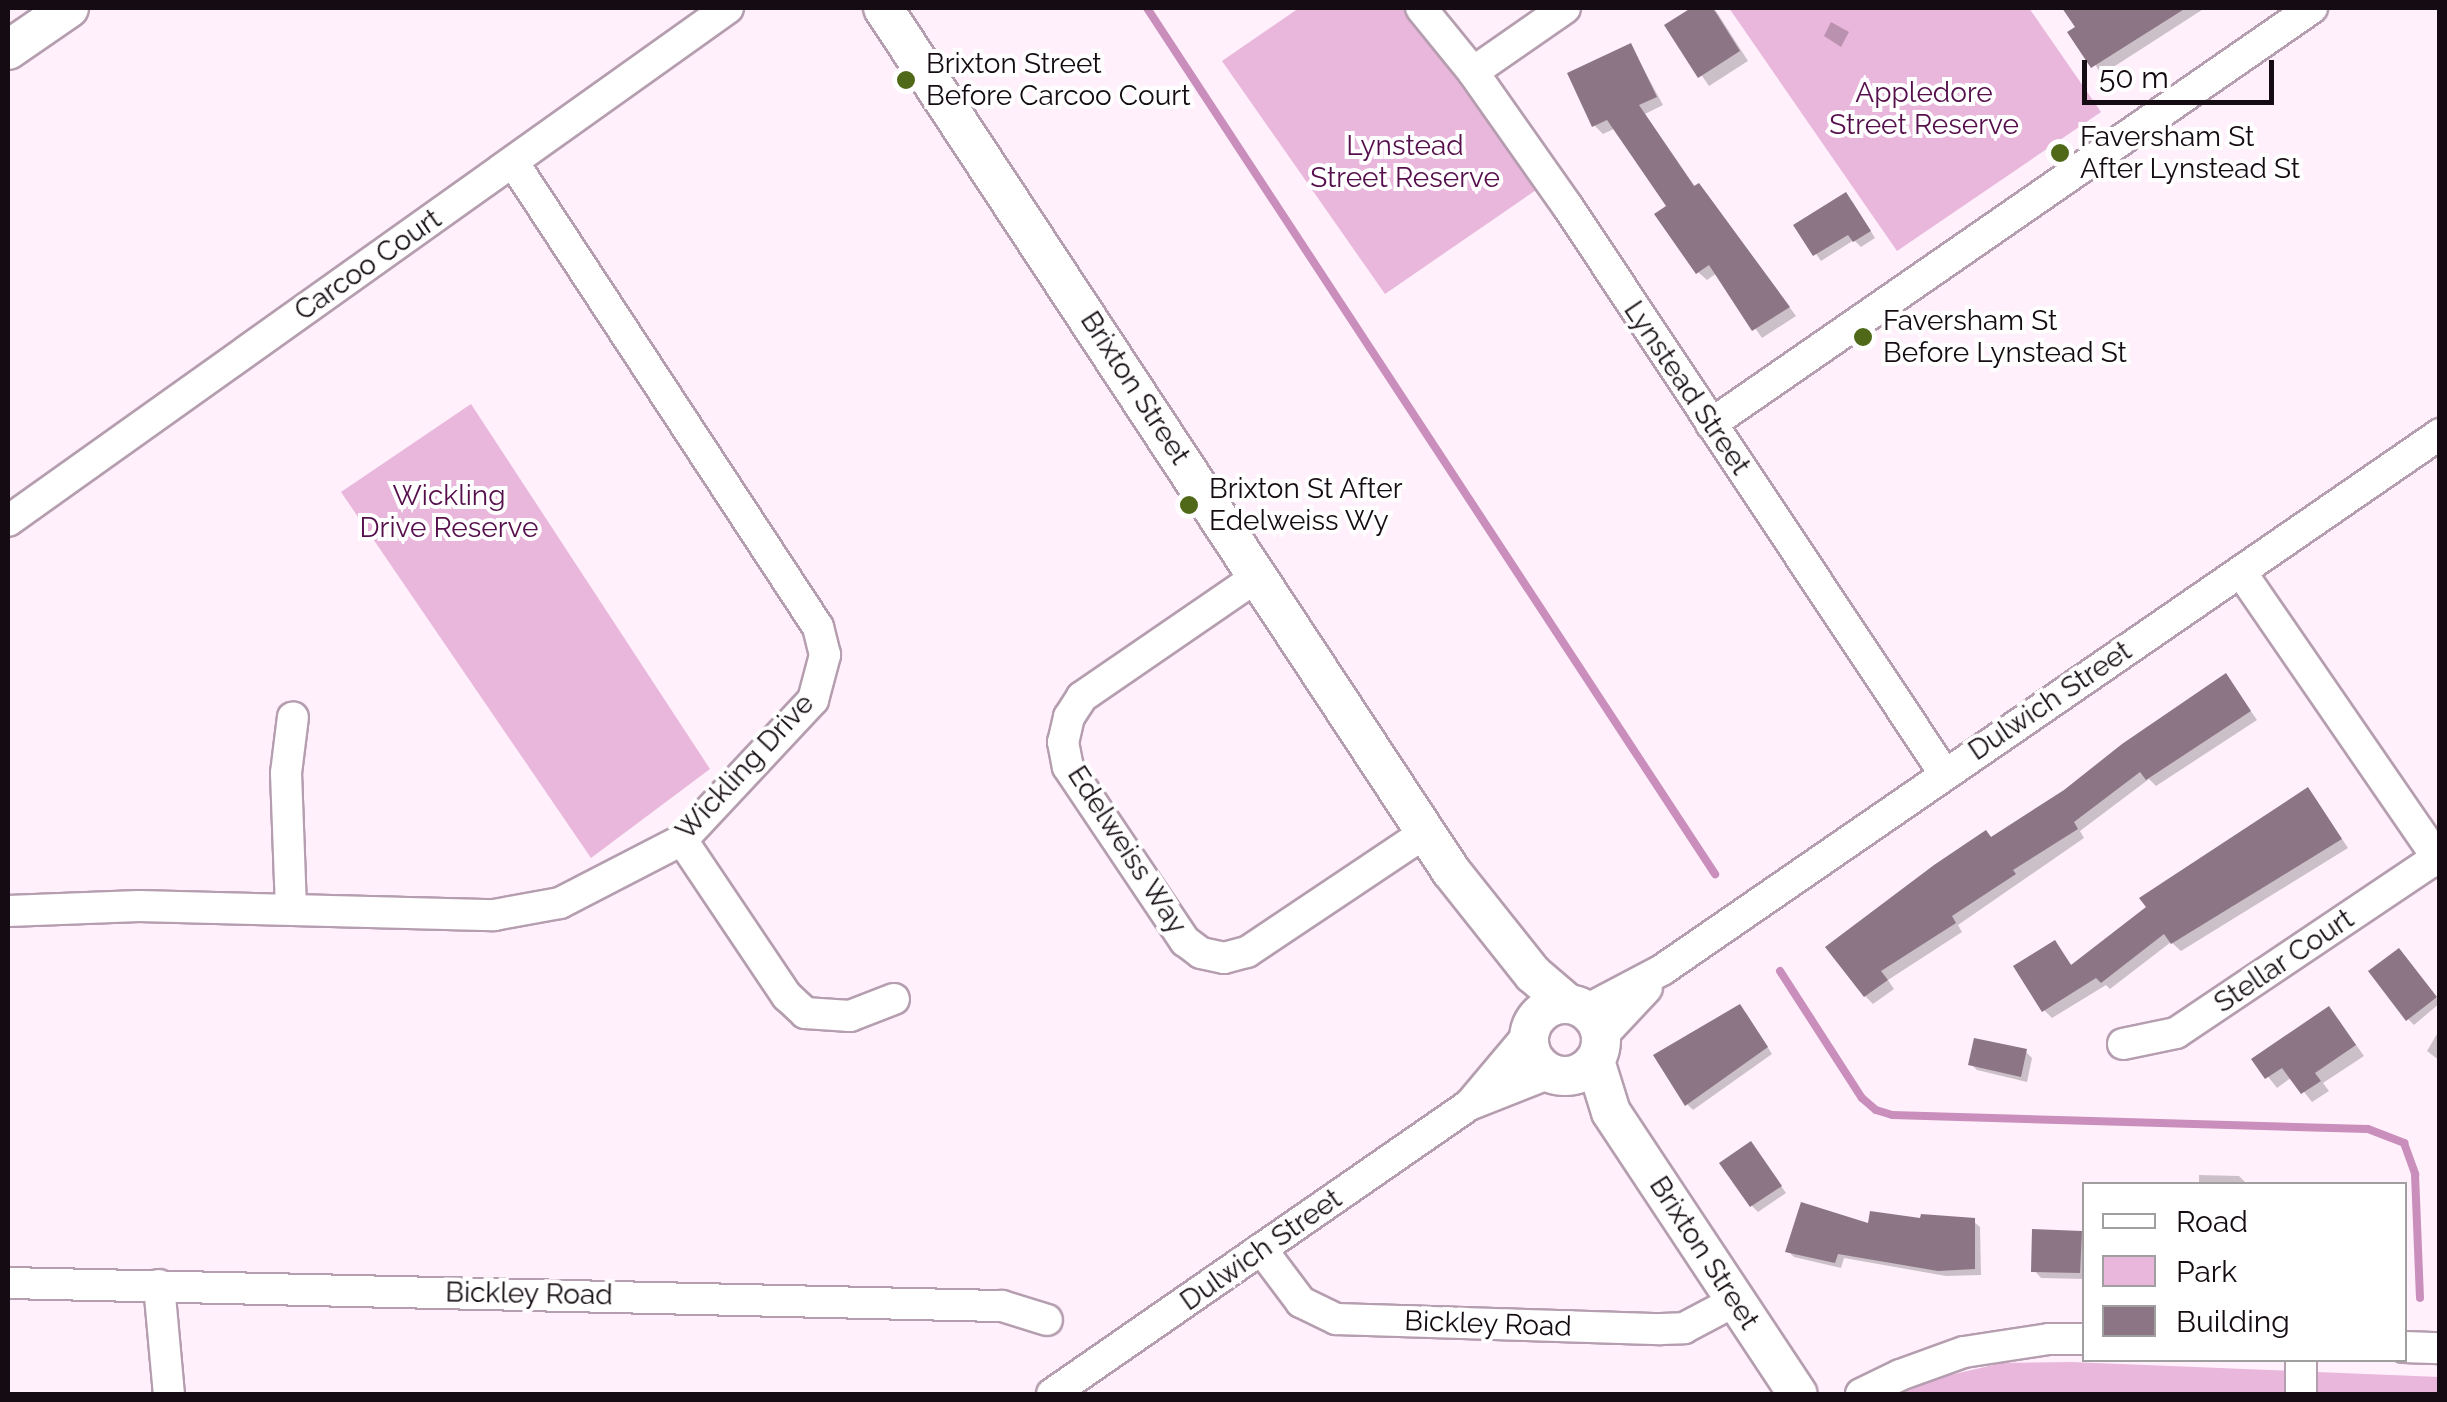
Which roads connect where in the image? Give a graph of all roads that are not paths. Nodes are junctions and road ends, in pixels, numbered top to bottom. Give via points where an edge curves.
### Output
1 (69, 8) edge
2 (728, 8) edge
3 (882, 8) edge
4 (1421, 8) edge
5 (1565, 8) edge
6 (2312, 8) edge
7 (8, 50) edge
8 (1473, 72) junction
9 (513, 162) junction
10 (1710, 424) junction
11 (2440, 434) edge
12 (8, 521) edge
13 (2241, 572) junction
14 (1258, 576) junction
15 (293, 716) dead end
16 (1944, 774) junction
17 (1426, 832) junction
18 (682, 840) junction
19 (2438, 860) edge
20 (1451, 871) junction
21 (291, 909) junction
22 (8, 911) edge
23 (894, 999) dead end
24 (1530, 1030) junction
25 (1577, 1044) junction
26 (2123, 1044) dead end
27 (1469, 1106) junction
28 (1262, 1250) junction
29 (8, 1283) edge
30 (159, 1285) junction
31 (1737, 1300) junction
32 (1048, 1320) dead end
33 (2082, 1340) edge
34 (2407, 1347) edge
35 (2440, 1348) edge
36 (2302, 1362) edge
37 (170, 1394) edge
38 (1052, 1394) edge
39 (1798, 1394) edge
40 (1861, 1394) edge
41 (2301, 1394) edge

1 - 7 main road
2 - 9 street, Carcoo Court
3 - 14 main road, Brixton Street
4 - 8 street, Lynstead Street
5 - 8 street
6 - 10 street
8 - 10 street, Lynstead Street
9 - 12 street, Carcoo Court
9 - 18 street, Wickling Drive via 818,627 825,654 813,700
10 - 16 street, Lynstead Street
11 - 13 street, Dulwich Street
13 - 16 street, Dulwich Street
13 - 19 street
14 - 17 main road, Brixton Street
14 - 17 street, Edelweiss Way via 1082,697 1068,717 1068,767 1185,941 1224,958 1248,952
15 - 21 street via 286,773
16 - 25 street, Dulwich Street via 1662,970
17 - 20 main road, Brixton Street
18 - 21 street, Wickling Drive via 543,906 494,914
18 - 23 street via 805,1013 850,1016
19 - 26 street, Stellar Court via 2176,1034
20 - 24 main road, Brixton Street
20 - 25 main road, Brixton Street via 1533,974
21 - 22 street, Wickling Drive
24 - 25 main road, Brixton Street via 1533,1058
24 - 25 main road via 1548,1007
24 - 27 street, Dulwich Street
25 - 27 street, Dulwich Street
25 - 31 main road, Brixton Street via 1611,1112
27 - 28 street, Dulwich Street
28 - 31 street, Bickley Road via 1302,1302 1336,1319 1684,1328
28 - 38 street, Dulwich Street
29 - 30 street, Bickley Road
30 - 32 street, Bickley Road via 1002,1306
30 - 37 street
31 - 39 main road, Brixton Street
33 - 40 street via 1964,1352
34 - 35 street
36 - 41 street

